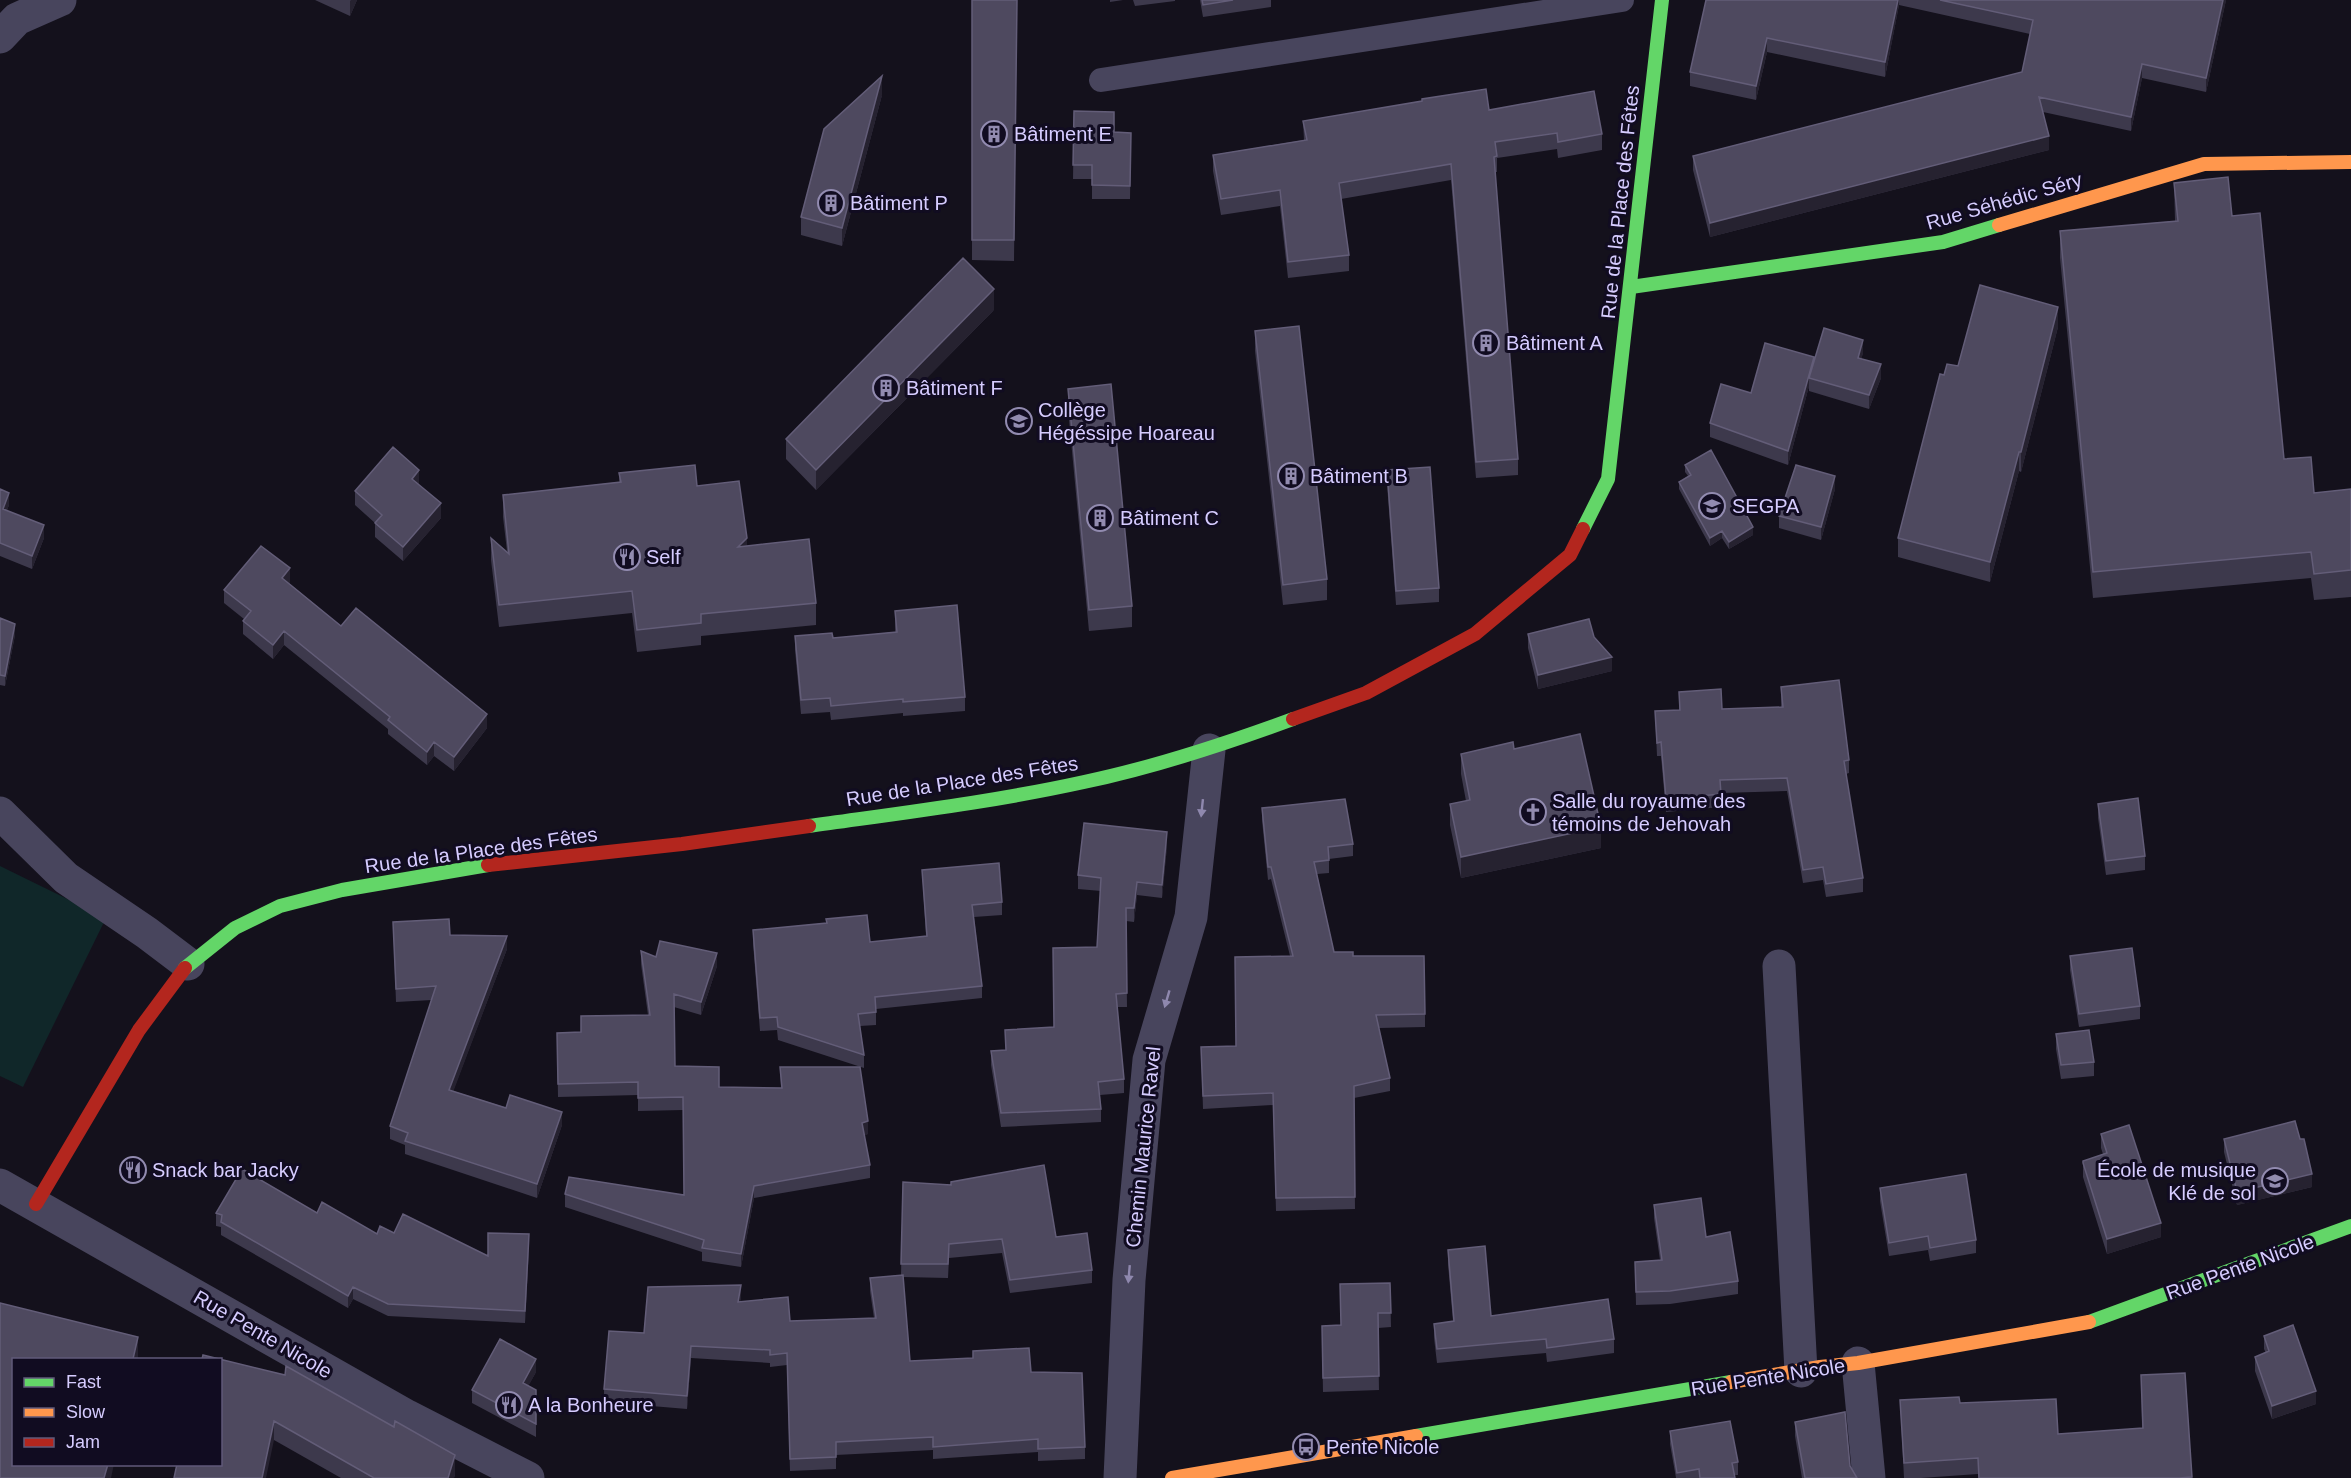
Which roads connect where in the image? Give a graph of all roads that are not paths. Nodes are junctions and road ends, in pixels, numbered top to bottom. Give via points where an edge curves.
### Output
1 (60, 0) edge
2 (1622, 0) edge
3 (1662, 0) edge
4 (0, 37) edge
5 (1101, 80) dead end
6 (2351, 162) edge
7 (1630, 287) junction
8 (1209, 750) junction
9 (0, 813) edge
10 (188, 964) junction
11 (1779, 966) dead end
12 (0, 1185) edge
13 (36, 1204) junction
14 (2351, 1226) edge
15 (1858, 1363) junction
16 (1801, 1371) junction
17 (528, 1478) edge
18 (1120, 1478) edge
19 (1172, 1478) edge
20 (1869, 1478) edge

1 - 4 street via 17,19
2 - 5 lane
3 - 7 street, Rue de la Place des Fêtes
6 - 7 street, Rue Séhédic Séry via 2204,164 1943,242
7 - 8 street, Rue de la Place des Fêtes via 1608,479 1570,555 1475,634 1434,657 1366,693
8 - 10 street, Rue de la Place des Fêtes via 1086,782 993,800 682,844 507,862 342,890 297,900 256,917 227,933
8 -> 18 street, Chemin Maurice Ravel via 1191,917 1149,1060 1129,1280
9 - 10 street via 66,878
10 - 13 street, Rue de la Place des Fêtes via 140,1030
11 - 16 street
12 - 13 street, Rue Pente Nicole
13 - 17 street, Rue Pente Nicole via 406,1416
14 - 15 street, Rue Pente Nicole via 2094,1321
15 - 16 street, Rue Pente Nicole
15 - 20 street
16 - 19 street, Rue Pente Nicole

